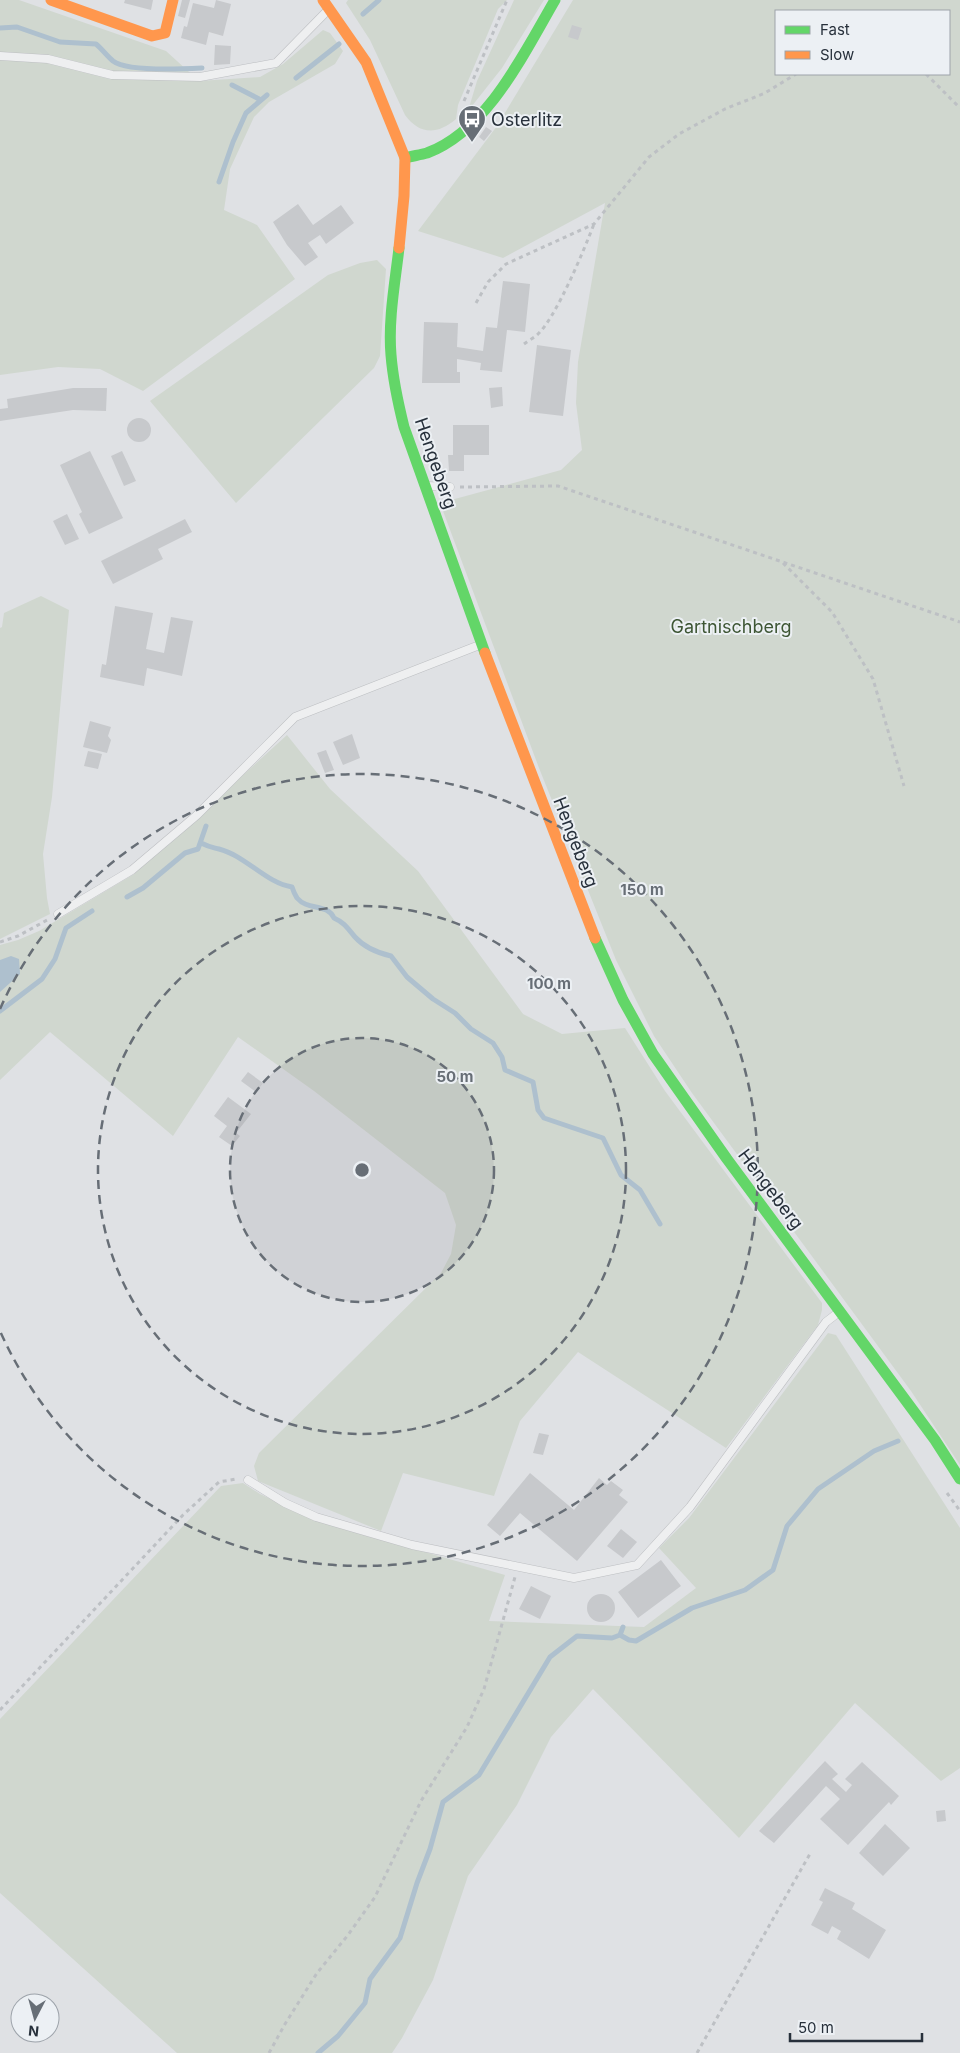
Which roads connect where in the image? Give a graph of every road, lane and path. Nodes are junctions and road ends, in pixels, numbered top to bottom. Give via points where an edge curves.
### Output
1 (51, 0) edge
2 (173, 0) edge
3 (507, 0) edge
4 (555, 0) edge
5 (326, 4) edge
6 (0, 56) edge
7 (794, 75) edge
8 (927, 75) edge
9 (463, 104) dead end
10 (960, 108) edge
11 (405, 158) junction
12 (594, 224) junction
13 (476, 303) dead end
14 (524, 344) dead end
15 (424, 486) junction
16 (450, 487) joint
17 (782, 562) junction
18 (960, 622) edge
19 (482, 644) junction
20 (904, 786) dead end
21 (58, 914) joint
22 (0, 942) edge
23 (840, 1311) junction
24 (960, 1479) edge
25 (248, 1480) joint
26 (518, 1567) junction
27 (0, 1710) edge
28 (811, 1852) dead end
29 (268, 2053) edge
30 (697, 2053) edge

1 - 2 street via 152,36 164,33
3 - 9 path
4 - 11 street via 511,76 476,120 429,152
5 - 6 lane via 276,63 200,77 112,75 48,59
5 - 11 street via 366,62
7 - 12 path via 765,93 679,134 649,157
8 - 10 path
11 - 15 street, Hengeberg via 391,353 396,395
12 - 13 path via 506,264 488,282
12 - 14 path via 552,314 538,334
15 - 16 lane
15 - 19 street, Hengeberg
16 - 17 path via 558,486
17 - 18 path
17 - 20 path via 832,612 873,679
19 - 21 lane via 295,718 197,815 132,870
19 - 23 street, Hengeberg via 594,937 623,1000 653,1054
21 - 22 path
23 - 24 street, Hengeberg
23 - 26 lane via 826,1322 690,1507 637,1565 574,1578
25 - 26 lane via 285,1503 316,1516 412,1544
25 - 27 path via 232,1478 218,1482
26 - 29 path via 484,1689 467,1727 421,1801 375,1897 317,1973
28 - 30 path

